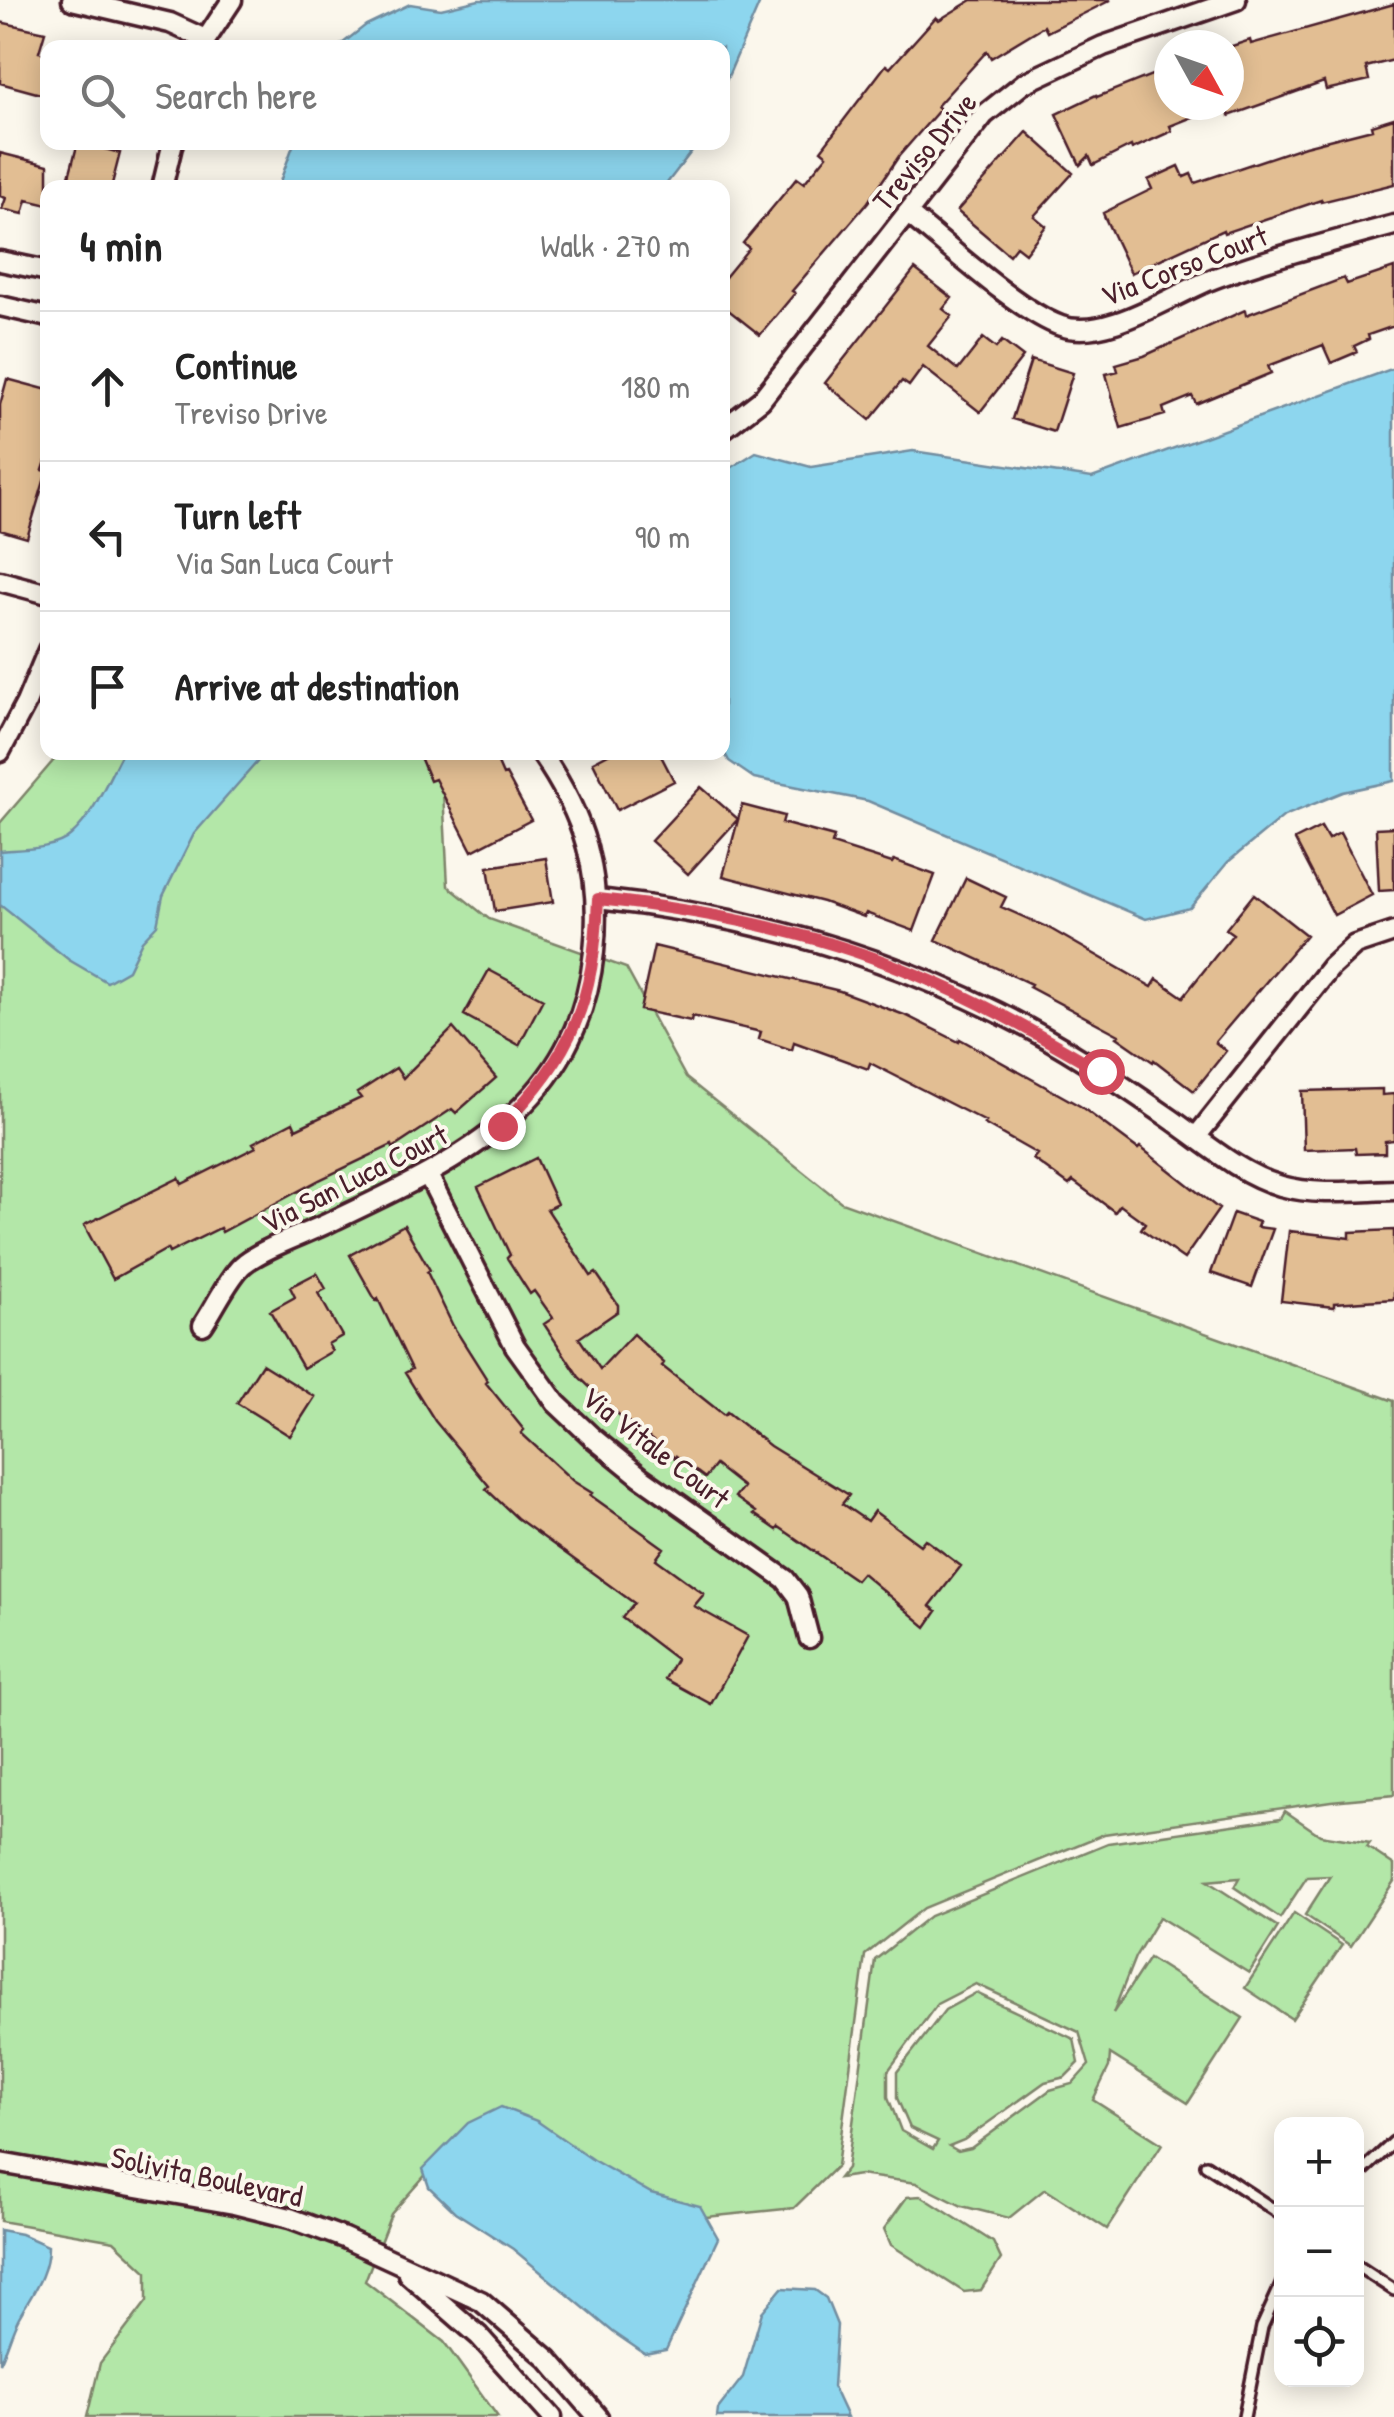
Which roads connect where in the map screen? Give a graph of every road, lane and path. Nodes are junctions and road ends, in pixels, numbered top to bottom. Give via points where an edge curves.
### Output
1 (72, 0) edge
2 (232, 0) edge
3 (1236, 0) edge
4 (197, 40) edge
5 (204, 40) edge
6 (171, 150) edge
7 (164, 180) edge
8 (907, 213) junction
9 (1394, 226) edge
10 (0, 261) edge
11 (40, 269) edge
12 (0, 306) edge
13 (40, 315) edge
14 (730, 424) edge
15 (0, 581) edge
16 (40, 592) edge
17 (40, 669) edge
18 (0, 752) edge
19 (545, 760) edge
20 (598, 899) junction
21 (1394, 932) edge
22 (1196, 1137) junction
23 (428, 1175) junction
24 (1394, 1190) edge
25 (203, 1325) dead end
26 (809, 1638) dead end
27 (1394, 2142) edge
28 (0, 2163) edge
29 (1206, 2166) dead end
30 (1364, 2170) edge
31 (1274, 2210) edge
32 (396, 2264) junction
33 (1364, 2270) edge
34 (1394, 2290) edge
35 (1276, 2297) edge
36 (552, 2417) edge
37 (598, 2417) edge
38 (1244, 2417) edge

1 - 4 street via 170,24
2 - 5 street
3 - 8 street, Treviso Drive via 1102,46 1024,83 984,114
6 - 7 street
8 - 9 street, Via Corso Court via 1033,312 1064,327 1095,328 1214,278
8 - 14 street, Treviso Drive via 761,400
10 - 11 street
12 - 13 street
15 - 16 street
17 - 18 street
19 - 20 street, Via San Luca Court via 578,816
20 - 22 street via 742,922 909,972 1000,1013 1101,1071
20 - 23 street, Via San Luca Court via 592,973 553,1069 502,1126
21 - 22 street via 1355,945 1330,966
22 - 24 street via 1281,1186
23 - 25 street, Via San Luca Court via 244,1264
23 - 26 street, Via Vitale Court via 515,1346 556,1403 641,1477 785,1579 798,1596
27 - 30 lane
28 - 32 street, Solivita Boulevard via 290,2218
29 - 31 lane
32 - 36 street, Solivita Boulevard via 479,2336
32 - 37 street, Solivita Boulevard via 481,2301 548,2359
33 - 34 lane
35 - 38 lane via 1262,2327

